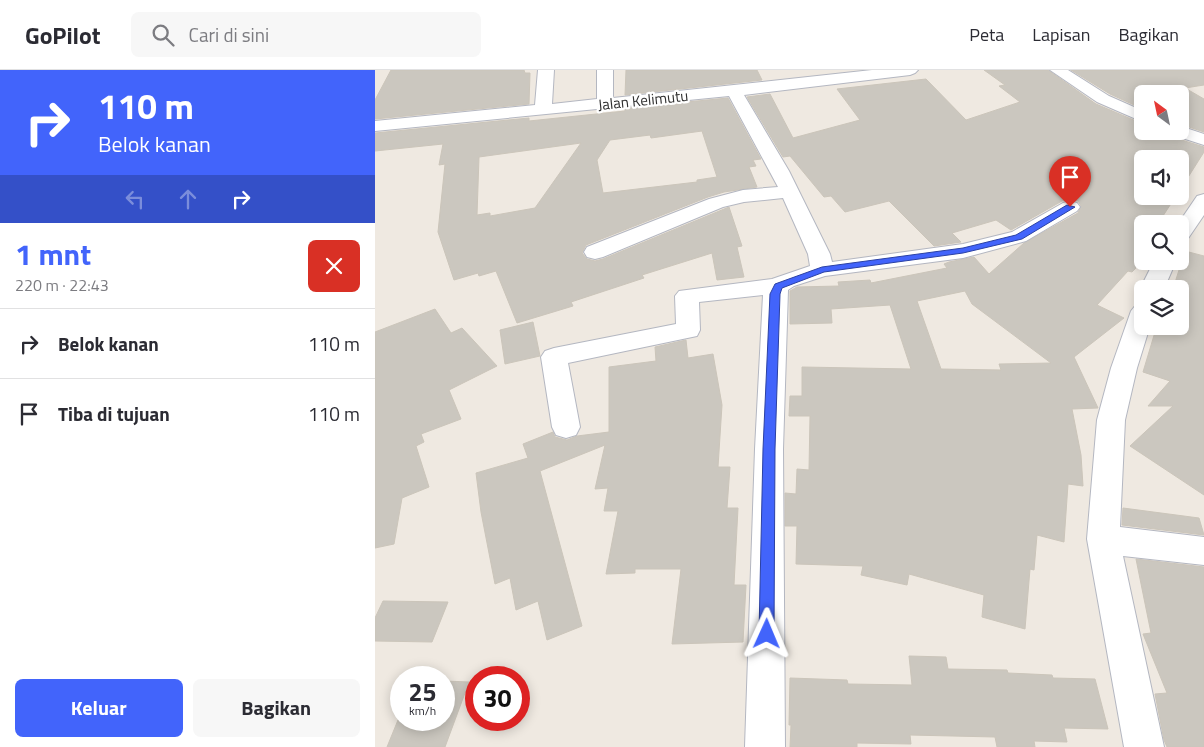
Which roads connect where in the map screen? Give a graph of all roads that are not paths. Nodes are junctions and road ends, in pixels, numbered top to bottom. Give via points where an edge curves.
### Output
1 (546, 70) edge
2 (605, 70) edge
3 (905, 70) edge
4 (910, 70) edge
5 (1058, 70) edge
6 (734, 91) junction
7 (605, 104) junction
8 (543, 110) junction
9 (1134, 113) edge
10 (375, 126) edge
11 (1189, 135) edge
12 (1204, 140) edge
13 (789, 192) junction
14 (1204, 200) edge
15 (1070, 207) dead end
16 (1190, 231) edge
17 (595, 252) dead end
18 (822, 270) junction
19 (778, 286) junction
20 (1135, 335) edge
21 (566, 427) dead end
22 (1103, 538) junction
23 (1204, 551) edge
24 (765, 747) edge
25 (1144, 747) edge

1 - 8 street
2 - 7 street
3 - 4 street, Jalan Kelimutu
3 - 6 street, Jalan Kelimutu
5 - 9 street via 1103,99
6 - 7 street, Jalan Kelimutu
6 - 13 street
7 - 8 street, Jalan Kelimutu
8 - 10 street, Jalan Kelimutu
11 - 12 street
13 - 17 street via 743,196 715,203
13 - 18 street via 819,254
14 - 16 street
15 - 18 street via 1019,237 963,251
18 - 19 street
19 - 21 street via 687,296 688,330 554,357
19 - 24 street via 775,294 769,449
20 - 22 street via 1111,420
22 - 23 street
22 - 25 street

